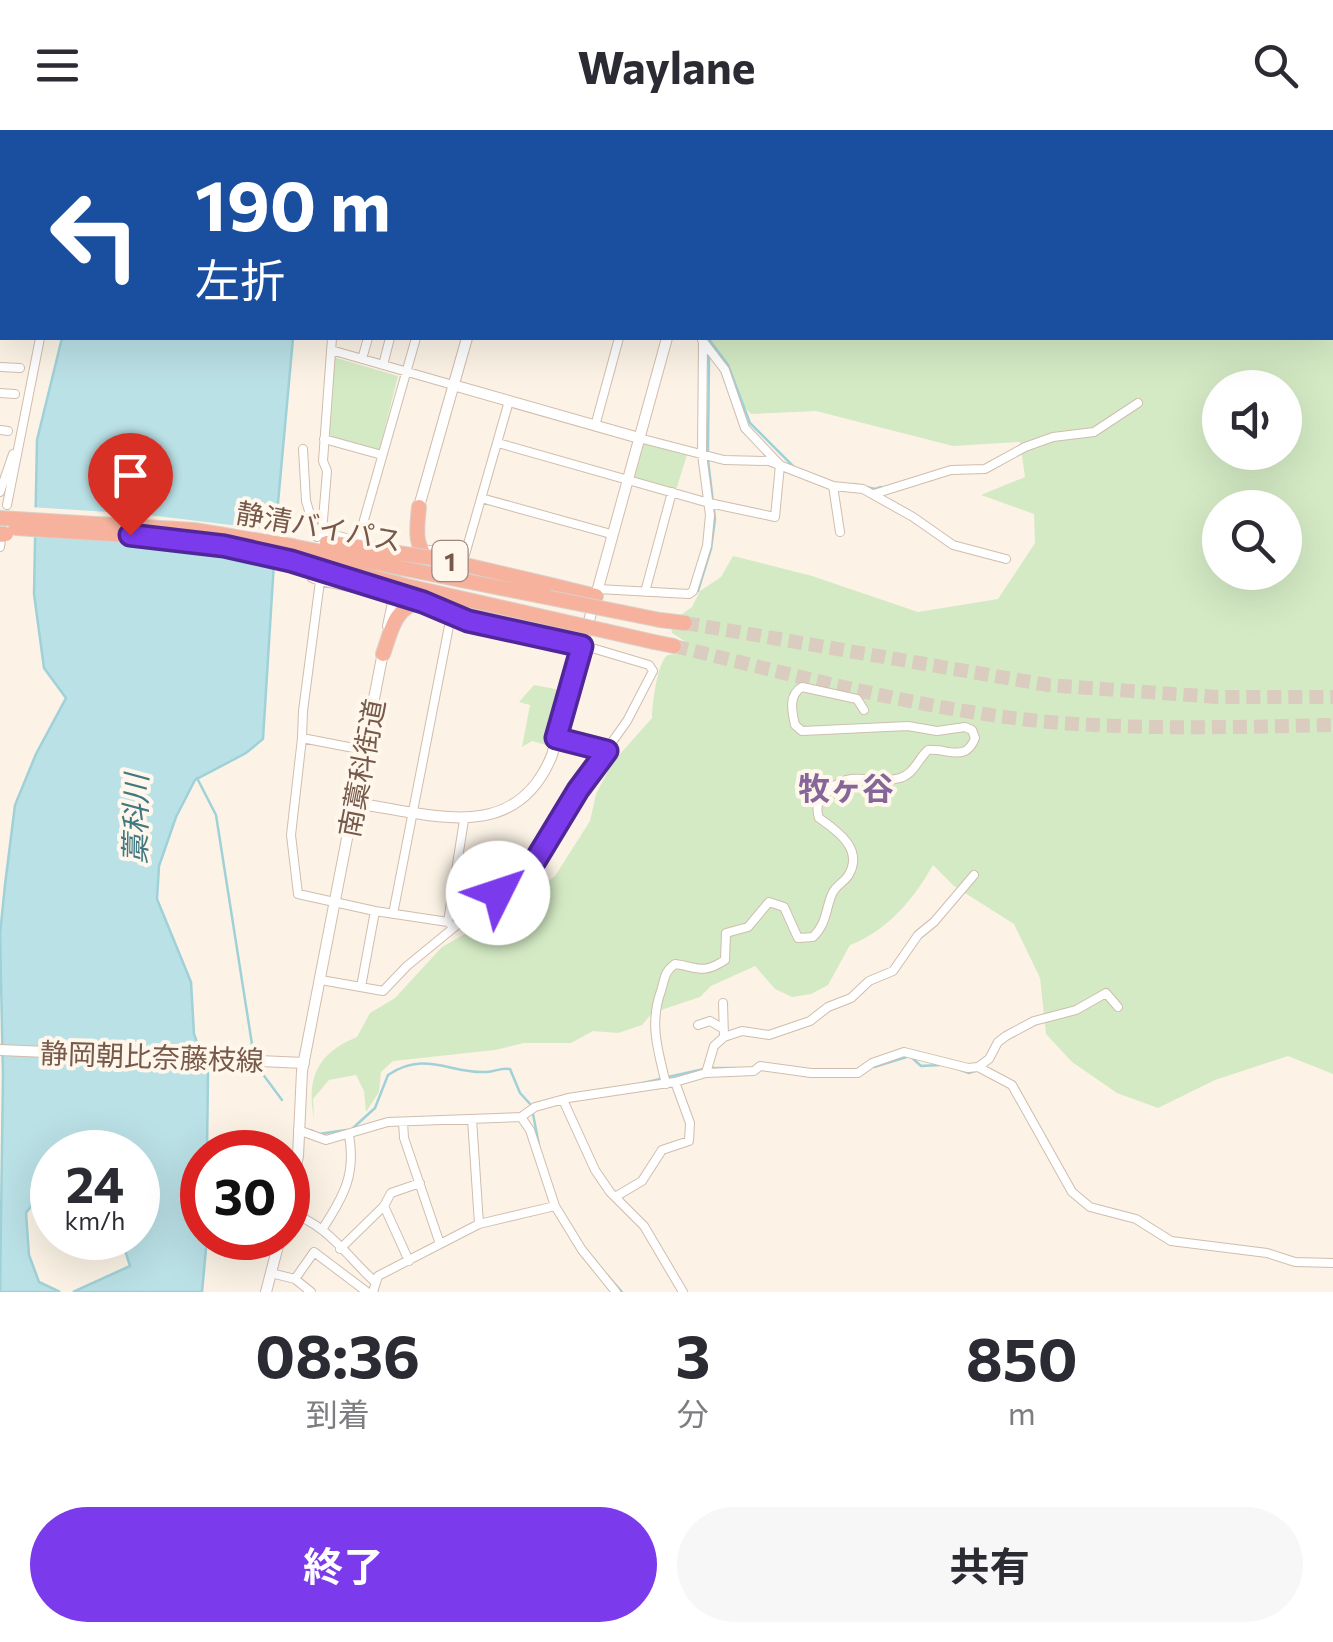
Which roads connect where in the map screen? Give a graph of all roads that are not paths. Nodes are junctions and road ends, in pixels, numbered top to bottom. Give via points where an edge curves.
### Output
1 (40, 340) edge
2 (332, 340) edge
3 (367, 340) edge
4 (389, 340) edge
5 (415, 340) edge
6 (466, 340) edge
7 (618, 340) edge
8 (666, 340) edge
9 (702, 340) edge
10 (703, 340) edge
11 (331, 350) junction
12 (362, 359) junction
13 (382, 365) junction
14 (0, 367) edge
15 (20, 368) dead end
16 (406, 372) junction
17 (453, 385) junction
18 (0, 393) edge
19 (15, 394) dead end
20 (509, 402) junction
21 (1138, 403) dead end
22 (594, 426) junction
23 (22, 431) junction
24 (638, 438) junction
25 (324, 439) junction
26 (498, 443) junction
27 (303, 449) dead end
28 (702, 454) junction
29 (382, 455) junction
30 (780, 465) junction
31 (626, 480) junction
32 (833, 486) junction
33 (0, 492) edge
34 (672, 492) junction
35 (874, 494) junction
36 (481, 498) junction
37 (709, 503) junction
38 (419, 508) junction
39 (2, 521) edge
40 (91, 527) junction
41 (322, 532) junction
42 (840, 532) dead end
43 (611, 534) junction
44 (227, 540) junction
45 (358, 541) junction
46 (0, 547) edge
47 (405, 556) junction
48 (426, 557) junction
49 (464, 558) junction
50 (1006, 559) dead end
51 (313, 571) dead end
52 (320, 581) junction
53 (544, 587) junction
54 (566, 588) junction
55 (644, 592) junction
56 (597, 593) junction
57 (394, 597) junction
58 (419, 602) junction
59 (660, 620) junction
60 (685, 624) tunnel mouth
61 (449, 626) dead end
62 (654, 642) junction
63 (582, 645) junction
64 (674, 646) tunnel mouth
65 (383, 654) junction
66 (864, 710) dead end
67 (302, 738) junction
68 (556, 738) junction
69 (364, 750) junction
70 (607, 751) junction
71 (354, 803) junction
72 (412, 811) junction
73 (464, 820) junction
74 (974, 875) dead end
75 (335, 903) junction
76 (376, 911) junction
77 (393, 914) junction
78 (451, 925) junction
79 (320, 980) junction
80 (360, 987) junction
81 (723, 1003) dead end
82 (1118, 1008) dead end
83 (698, 1025) dead end
84 (723, 1032) junction
85 (0, 1050) edge
86 (304, 1063) junction
87 (978, 1068) junction
88 (706, 1073) junction
89 (667, 1080) junction
90 (562, 1100) junction
91 (521, 1117) junction
92 (472, 1119) junction
93 (403, 1122) junction
94 (298, 1130) edge
95 (310, 1134) edge
96 (349, 1134) junction
97 (420, 1183) junction
98 (615, 1197) junction
99 (384, 1206) junction
100 (555, 1206) junction
101 (310, 1220) edge
102 (479, 1224) junction
103 (324, 1228) junction
104 (440, 1244) junction
105 (340, 1249) junction
106 (274, 1260) edge
107 (409, 1261) junction
108 (1333, 1263) edge
109 (271, 1274) junction
110 (294, 1279) junction
111 (374, 1281) junction
112 (266, 1292) edge
113 (311, 1292) edge
114 (370, 1292) edge
115 (616, 1292) edge
116 (683, 1292) edge

1 - 23 street
2 - 11 street
3 - 12 street
4 - 13 street
5 - 16 street
6 - 17 main road, 南藁科街道
7 - 22 street
8 - 24 main road
9 - 28 street
10 - 30 street via 725,370 745,428
11 - 12 street
11 - 25 street
12 - 13 street
13 - 16 street
14 - 15 street
16 - 17 street
16 - 29 street
17 - 20 main road
17 - 38 main road, 南藁科街道
18 - 19 street
20 - 22 main road
20 - 26 street
21 - 35 street via 1094,432 1053,437 985,468 951,470
22 - 24 main road
23 - 33 street
23 - 39 street
24 - 28 street
24 - 31 main road
25 - 29 street
25 - 41 street
26 - 31 street
26 - 36 street
27 - 41 street via 308,511 317,536
28 - 30 street
28 - 37 street
29 - 45 street
30 - 32 street
30 - 37 street via 775,517
31 - 34 street
31 - 43 main road
32 - 35 street
32 - 42 street
34 - 37 street
34 - 55 street
35 - 50 street via 956,546
36 - 43 street
36 - 49 street
37 - 55 street via 707,546 692,593
38 - 47 main road, 南藁科街道
38 - 48 highway, 1 via 416,539
39 - 40 highway, 1
39 - 40 highway, 1
39 - 46 street
40 - 44 highway, 静清バイパス / 1
41 - 45 street
43 - 56 main road
44 - 53 highway, 1, bridge via 415,554
44 - 59 highway, 静清バイパス / 1, bridge
44 - 62 highway, 静清バイパス / 1, bridge
44 - 63 highway, 1, bridge via 468,621
45 - 47 street
47 - 48 highway, 1
47 - 57 main road, 南藁科街道
48 - 49 street via 430,550
48 - 53 highway, 1
49 - 54 street
51 - 52 street
52 - 57 street
52 - 67 street
53 - 54 highway, 1
53 - 59 highway, 1, bridge
54 - 56 highway, 1
55 - 56 street
56 - 63 main road
57 - 58 highway, 1
57 - 65 main road, 南藁科街道
58 - 62 highway, 1, bridge
58 - 65 highway, 1 via 398,614
59 - 60 highway, 静清バイパス / 1
61 - 72 street
62 - 64 highway, 静清バイパス / 1
63 - 68 main road
63 - 70 street via 653,668
65 - 69 main road, 南藁科街道
66 - 89 street via 857,698 802,686 792,701 802,731 964,727 975,738 958,754 928,750 900,778 853,778 830,790 816,811 842,833 851,864 813,937 798,938 784,907 769,902 748,927 726,932 725,960 716,966 668,969 653,1024
67 - 69 street
67 - 75 street via 290,835 295,878 300,896
68 - 70 street
68 - 73 main road via 544,772 521,799 503,811
69 - 71 main road, 南藁科街道
70 - 78 street via 535,861
71 - 72 main road
71 - 75 main road, 南藁科街道
72 - 73 main road
72 - 77 street
73 - 78 street
74 - 84 street via 893,971 851,998 769,1035
75 - 76 street
75 - 79 main road, 南藁科街道
76 - 77 street
76 - 80 street
77 - 78 street
78 - 80 street via 383,992
79 - 80 street
79 - 86 main road, 南藁科街道
81 - 84 street
82 - 87 street via 1106,993 1063,1016 1034,1021 998,1042
83 - 84 street via 710,1020
84 - 88 street
85 - 86 main road, 静岡朝比奈藤枝線
86 - 94 main road, 南藁科街道
87 - 88 street via 904,1052 858,1073 760,1066 754,1072
87 - 108 street via 1012,1084 1072,1192 1090,1207 1136,1219 1172,1241
88 - 89 street
89 - 90 street
89 - 98 street via 690,1123 689,1140 662,1150 642,1181
90 - 91 street
90 - 98 street
91 - 92 street
91 - 100 street
92 - 93 street
92 - 102 street
93 - 96 street
93 - 97 street
95 - 96 street via 326,1140
96 - 103 street via 353,1156 346,1192
97 - 99 street via 391,1194
97 - 104 street
98 - 116 street via 644,1226
99 - 105 street
99 - 107 street
100 - 102 street
100 - 115 street
101 - 103 street
102 - 104 street
103 - 105 street
104 - 107 street
105 - 111 street
106 - 109 main road
107 - 111 street
109 - 110 street
109 - 112 main road
110 - 113 street
110 - 114 street via 314,1252
111 - 114 street

